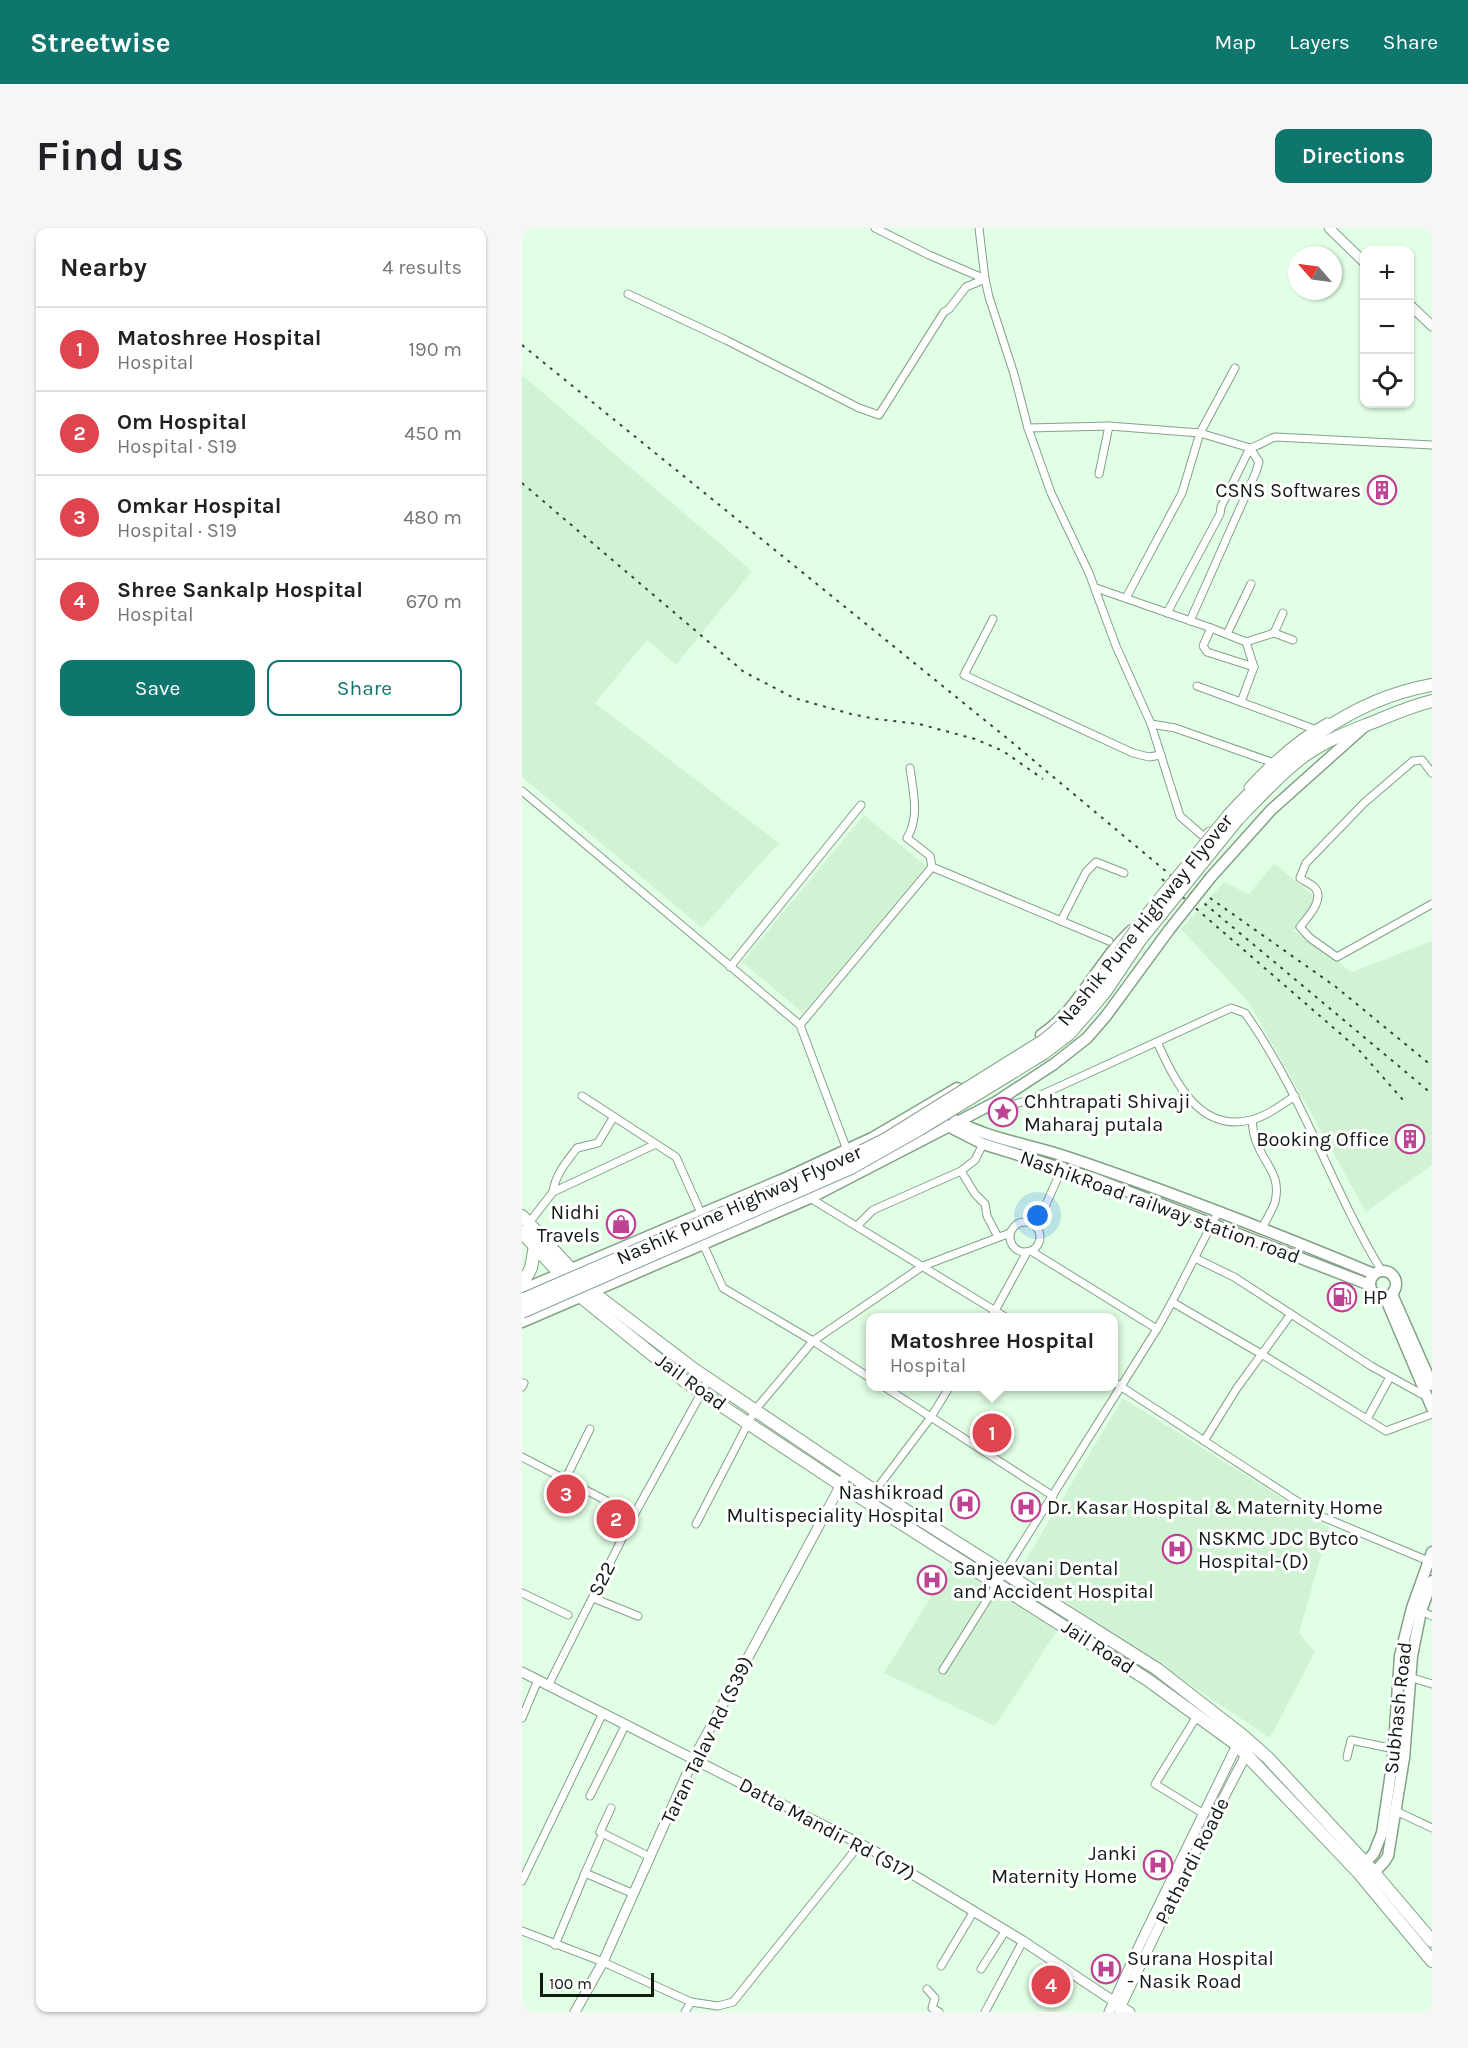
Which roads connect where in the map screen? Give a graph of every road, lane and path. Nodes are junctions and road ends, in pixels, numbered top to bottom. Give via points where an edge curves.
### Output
1 (875, 228) edge
2 (979, 228) edge
3 (1329, 228) edge
4 (1360, 257) edge
5 (985, 279) junction
6 (627, 294) dead end
7 (1414, 309) edge
8 (1432, 326) edge
9 (1235, 368) dead end
10 (1109, 426) junction
11 (1028, 428) junction
12 (1200, 434) junction
13 (1432, 445) edge
14 (1250, 448) junction
15 (1099, 474) dead end
16 (1251, 584) dead end
17 (1096, 588) junction
18 (1126, 598) junction
19 (1167, 613) junction
20 (1283, 614) dead end
21 (993, 619) dead end
22 (1190, 621) junction
23 (1211, 628) junction
24 (1274, 633) junction
25 (1227, 634) junction
26 (1293, 640) dead end
27 (1246, 642) junction
28 (1254, 667) junction
29 (1432, 680) edge
30 (1432, 685) edge
31 (1197, 686) dead end
32 (1432, 701) edge
33 (1241, 702) junction
34 (1151, 724) junction
35 (1365, 726) junction
36 (1314, 729) junction
37 (1161, 755) junction
38 (1271, 762) junction
39 (910, 768) dead end
40 (1432, 773) edge
41 (522, 791) edge
42 (861, 805) dead end
43 (1233, 818) junction
44 (932, 867) junction
45 (1124, 873) dead end
46 (1432, 904) edge
47 (1144, 920) junction
48 (1061, 921) junction
49 (1113, 942) junction
50 (730, 966) junction
51 (800, 1025) junction
52 (1157, 1042) junction
53 (582, 1096) dead end
54 (1295, 1096) junction
55 (996, 1102) junction
56 (925, 1107) junction
57 (613, 1118) junction
58 (1252, 1120) junction
59 (953, 1124) junction
60 (656, 1144) junction
61 (983, 1144) junction
62 (847, 1150) junction
63 (1066, 1156) junction
64 (1062, 1167) junction
65 (961, 1170) junction
66 (554, 1192) junction
67 (810, 1198) junction
68 (1218, 1212) junction
69 (701, 1214) junction
70 (1211, 1224) junction
71 (526, 1226) edge
72 (857, 1226) junction
73 (1036, 1227) junction
74 (1262, 1228) junction
75 (1010, 1233) junction
76 (998, 1237) junction
77 (703, 1244) junction
78 (535, 1246) junction
79 (1029, 1252) junction
80 (1195, 1258) junction
81 (922, 1266) junction
82 (564, 1271) junction
83 (1375, 1277) junction
84 (522, 1287) edge
85 (585, 1294) junction
86 (1388, 1296) junction
87 (522, 1300) edge
88 (1172, 1302) junction
89 (522, 1312) edge
90 (992, 1313) edge
91 (994, 1313) edge
92 (1292, 1314) junction
93 (522, 1322) edge
94 (1157, 1329) junction
95 (813, 1341) junction
96 (1263, 1355) junction
97 (866, 1375) edge
98 (1390, 1377) junction
99 (709, 1379) junction
100 (1118, 1385) edge
101 (1432, 1385) edge
102 (1121, 1387) junction
103 (890, 1391) edge
104 (947, 1391) edge
105 (702, 1392) junction
106 (1427, 1397) junction
107 (1432, 1408) edge
108 (755, 1410) junction
109 (1432, 1414) edge
110 (931, 1418) junction
111 (1367, 1419) junction
112 (748, 1422) junction
113 (590, 1428) dead end
114 (1204, 1441) junction
115 (522, 1456) edge
116 (848, 1472) junction
117 (565, 1480) junction
118 (841, 1485) junction
119 (875, 1491) junction
120 (1053, 1496) junction
121 (634, 1515) junction
122 (696, 1524) dead end
123 (1431, 1559) edge
124 (1006, 1572) junction
125 (1432, 1581) edge
126 (998, 1585) junction
127 (522, 1593) edge
128 (592, 1598) junction
129 (1421, 1611) junction
130 (568, 1615) dead end
131 (638, 1616) dead end
132 (1432, 1616) edge
133 (943, 1670) dead end
134 (522, 1672) edge
135 (1409, 1677) junction
136 (538, 1680) junction
137 (1432, 1684) edge
138 (549, 1686) junction
139 (603, 1713) junction
140 (1197, 1716) junction
141 (522, 1718) edge
142 (626, 1724) junction
143 (1244, 1744) junction
144 (1394, 1749) junction
145 (1347, 1757) dead end
146 (694, 1758) junction
147 (590, 1796) dead end
148 (611, 1809) dead end
149 (1396, 1811) junction
150 (1204, 1814) junction
151 (1432, 1828) edge
152 (600, 1839) dead end
153 (860, 1844) junction
154 (650, 1857) junction
155 (1366, 1872) junction
156 (585, 1873) junction
157 (522, 1881) edge
158 (634, 1894) junction
159 (974, 1911) junction
160 (1006, 1930) junction
161 (522, 1931) edge
162 (1023, 1941) junction
163 (1432, 1941) edge
164 (555, 1945) junction
165 (1432, 1960) edge
166 (603, 1962) junction
167 (941, 1966) dead end
168 (981, 1969) dead end
169 (927, 1989) dead end
170 (691, 2002) junction
171 (1117, 2006) edge
172 (727, 2008) edge
173 (575, 2012) edge
174 (685, 2012) edge
175 (939, 2012) edge
176 (985, 2012) edge
177 (1109, 2012) edge
178 (1130, 2012) edge

1 - 5 street
2 - 5 street
3 - 4 street
5 - 6 street via 966,288 944,312 879,416
5 - 11 street
7 - 8 street
9 - 12 street
10 - 11 street
10 - 12 street
10 - 15 street
11 - 17 street via 1052,493
12 - 14 street
12 - 18 street via 1182,493
13 - 14 street via 1275,437
14 - 19 street
14 - 22 street via 1258,462 1256,471
16 - 25 street
17 - 18 street
17 - 34 street via 1116,646
18 - 19 street
19 - 22 street
20 - 24 street
21 - 37 street via 964,675 1133,753
22 - 23 street
23 - 25 street
23 - 28 street via 1203,646 1207,652
24 - 26 street
24 - 27 street
25 - 27 street
27 - 28 street
28 - 33 street
29 - 36 street via 1390,692
30 - 43 main road, Nashik Pune Highway Flyover via 1377,701 1306,741 1265,776
31 - 33 street
32 - 35 main road, Nashik Pune Highway Flyover
33 - 36 street
34 - 37 street
34 - 38 street via 1175,728
35 - 43 main road, Nashik Pune Highway Flyover via 1335,737 1301,759
35 - 55 main road, bridge via 1271,810 1211,877 1087,1038
36 - 38 street
37 - 38 street via 1180,816 1204,837
39 - 44 street via 916,807 913,829 907,838 930,856
40 - 46 street via 1422,760 1413,761 1364,803 1305,863 1300,878 1318,893 1314,909 1300,927 1337,957
41 - 50 street
42 - 50 street
43 - 47 main road, Nashik Pune Highway Flyover, bridge
43 - 89 main road, Nashik Pune Highway Flyover, bridge via 1089,1011 1069,1034 1044,1053 920,1130 850,1168
44 - 48 street
44 - 51 street
45 - 48 street via 1096,862 1086,872
47 - 49 main road, bridge
47 - 87 main road, Nashik Pune Highway Flyover, bridge via 1100,982 1061,1027 886,1139
48 - 49 street
49 - 56 main road via 1076,1001 1045,1033
50 - 51 street
51 - 62 street
52 - 54 street via 1231,1008 1245,1013
52 - 55 street via 1032,1099 1015,1104
52 - 58 street via 1171,1072 1196,1108 1226,1122
53 - 57 street
54 - 58 street
54 - 83 street via 1361,1237
55 - 59 main road
56 - 59 main road
56 - 62 main road
57 - 60 street
57 - 66 street via 598,1143 577,1148 561,1169
58 - 74 street via 1259,1150 1276,1180 1274,1203
59 - 61 main road, NashikRoad railway station road
59 - 63 main road
59 - 67 main road
60 - 66 street
60 - 69 street via 676,1157
61 - 64 main road, NashikRoad railway station road
61 - 65 street via 975,1160
62 - 69 main road
63 - 64 street
63 - 68 main road
64 - 70 main road, NashikRoad railway station road
64 - 73 street
65 - 72 street via 873,1210
65 - 76 street via 985,1204
66 - 71 street
67 - 72 street
67 - 77 main road
68 - 70 street
68 - 74 main road
69 - 82 main road
70 - 80 street
70 - 83 main road, NashikRoad railway station road
71 - 78 main road, Jail Road
71 - 82 main road, Jail Road
72 - 81 street
73 - 75 street via 1028,1222 1019,1223
73 - 79 street via 1040,1240
74 - 83 main road
75 - 76 street
75 - 79 street via 1013,1247
76 - 81 street
77 - 85 main road
77 - 95 street via 723,1288
78 - 82 main road, Jail Road
78 - 84 main road
79 - 91 street
79 - 94 street
80 - 88 street
80 - 92 street
81 - 90 street
81 - 95 street
82 - 84 main road
82 - 85 main road, Jail Road
83 - 86 main road via 1373,1293
83 - 86 main road via 1389,1271 1395,1277 1397,1285
85 - 93 main road
85 - 99 main road, Jail Road
85 - 105 main road, Jail Road
86 - 101 main road
86 - 106 main road
88 - 94 street
88 - 96 street
92 - 96 street
92 - 98 street
94 - 102 street
95 - 97 street
95 - 108 street
96 - 111 street
96 - 114 street
98 - 106 street
98 - 111 street
99 - 105 street, S22
99 - 108 main road, Jail Road
100 - 102 street
102 - 114 street
102 - 120 street
103 - 110 street
104 - 110 street
105 - 112 main road, Jail Road
105 - 121 street, S22
106 - 107 main road
108 - 112 street
108 - 116 main road, Jail Road
109 - 111 street via 1386,1431
110 - 119 street
110 - 120 street
112 - 118 main road, Jail Road
112 - 122 street
113 - 117 street
114 - 123 street via 1318,1515
115 - 117 street
116 - 118 street, Taran Talav Rd (S39)
116 - 119 main road, Jail Road
117 - 121 street
118 - 126 main road, Jail Road
118 - 146 street, Taran Talav Rd (S39)
119 - 124 main road, Jail Road
120 - 124 street
121 - 128 street, S22
123 - 144 main road, Subhash Road via 1412,1608 1400,1656
124 - 126 street
124 - 143 main road, Jail Road via 1157,1669
125 - 129 main road, Subhash Road
126 - 133 street
126 - 140 main road, Jail Road via 1148,1680
127 - 130 street
128 - 131 street
128 - 138 street, S22
129 - 132 street
129 - 135 main road, Subhash Road
134 - 136 street, Datta Mandir Rd (S17)
135 - 137 street
135 - 149 main road, Subhash Road
136 - 138 street, Datta Mandir Rd (S17)
136 - 141 street
138 - 139 street, Datta Mandir Rd (S17)
139 - 142 street, Datta Mandir Rd (S17)
139 - 157 street
140 - 143 main road, Jail Road
140 - 150 street via 1155,1784
142 - 146 street, Datta Mandir Rd (S17)
142 - 147 street
143 - 150 street
143 - 155 main road
143 - 171 street, Pathardi Roade
144 - 145 street via 1351,1740
144 - 155 main road, Subhash Road via 1382,1833
146 - 153 street, Datta Mandir Rd (S17)
146 - 154 street, Taran Talav Rd (S39)
148 - 154 street via 600,1832
149 - 151 street
149 - 155 main road, Subhash Road via 1388,1856
150 - 171 street
152 - 156 street
153 - 159 street, Datta Mandir Rd (S17)
153 - 172 street
154 - 158 street, Taran Talav Rd (S39)
155 - 163 main road
155 - 165 main road
156 - 158 street
156 - 164 street
158 - 166 street, Taran Talav Rd (S39)
159 - 160 street, Datta Mandir Rd (S17)
159 - 167 street
160 - 162 street, Datta Mandir Rd (S17)
160 - 168 street
161 - 164 street
162 - 171 street, Datta Mandir Rd (S17)
162 - 176 street
164 - 166 street
166 - 170 street
166 - 173 street, Taran Talav Rd (S39)
169 - 175 street via 935,1998 932,2008
170 - 172 street
170 - 174 street
171 - 177 street
171 - 178 street, Datta Mandir Rd (S17)

